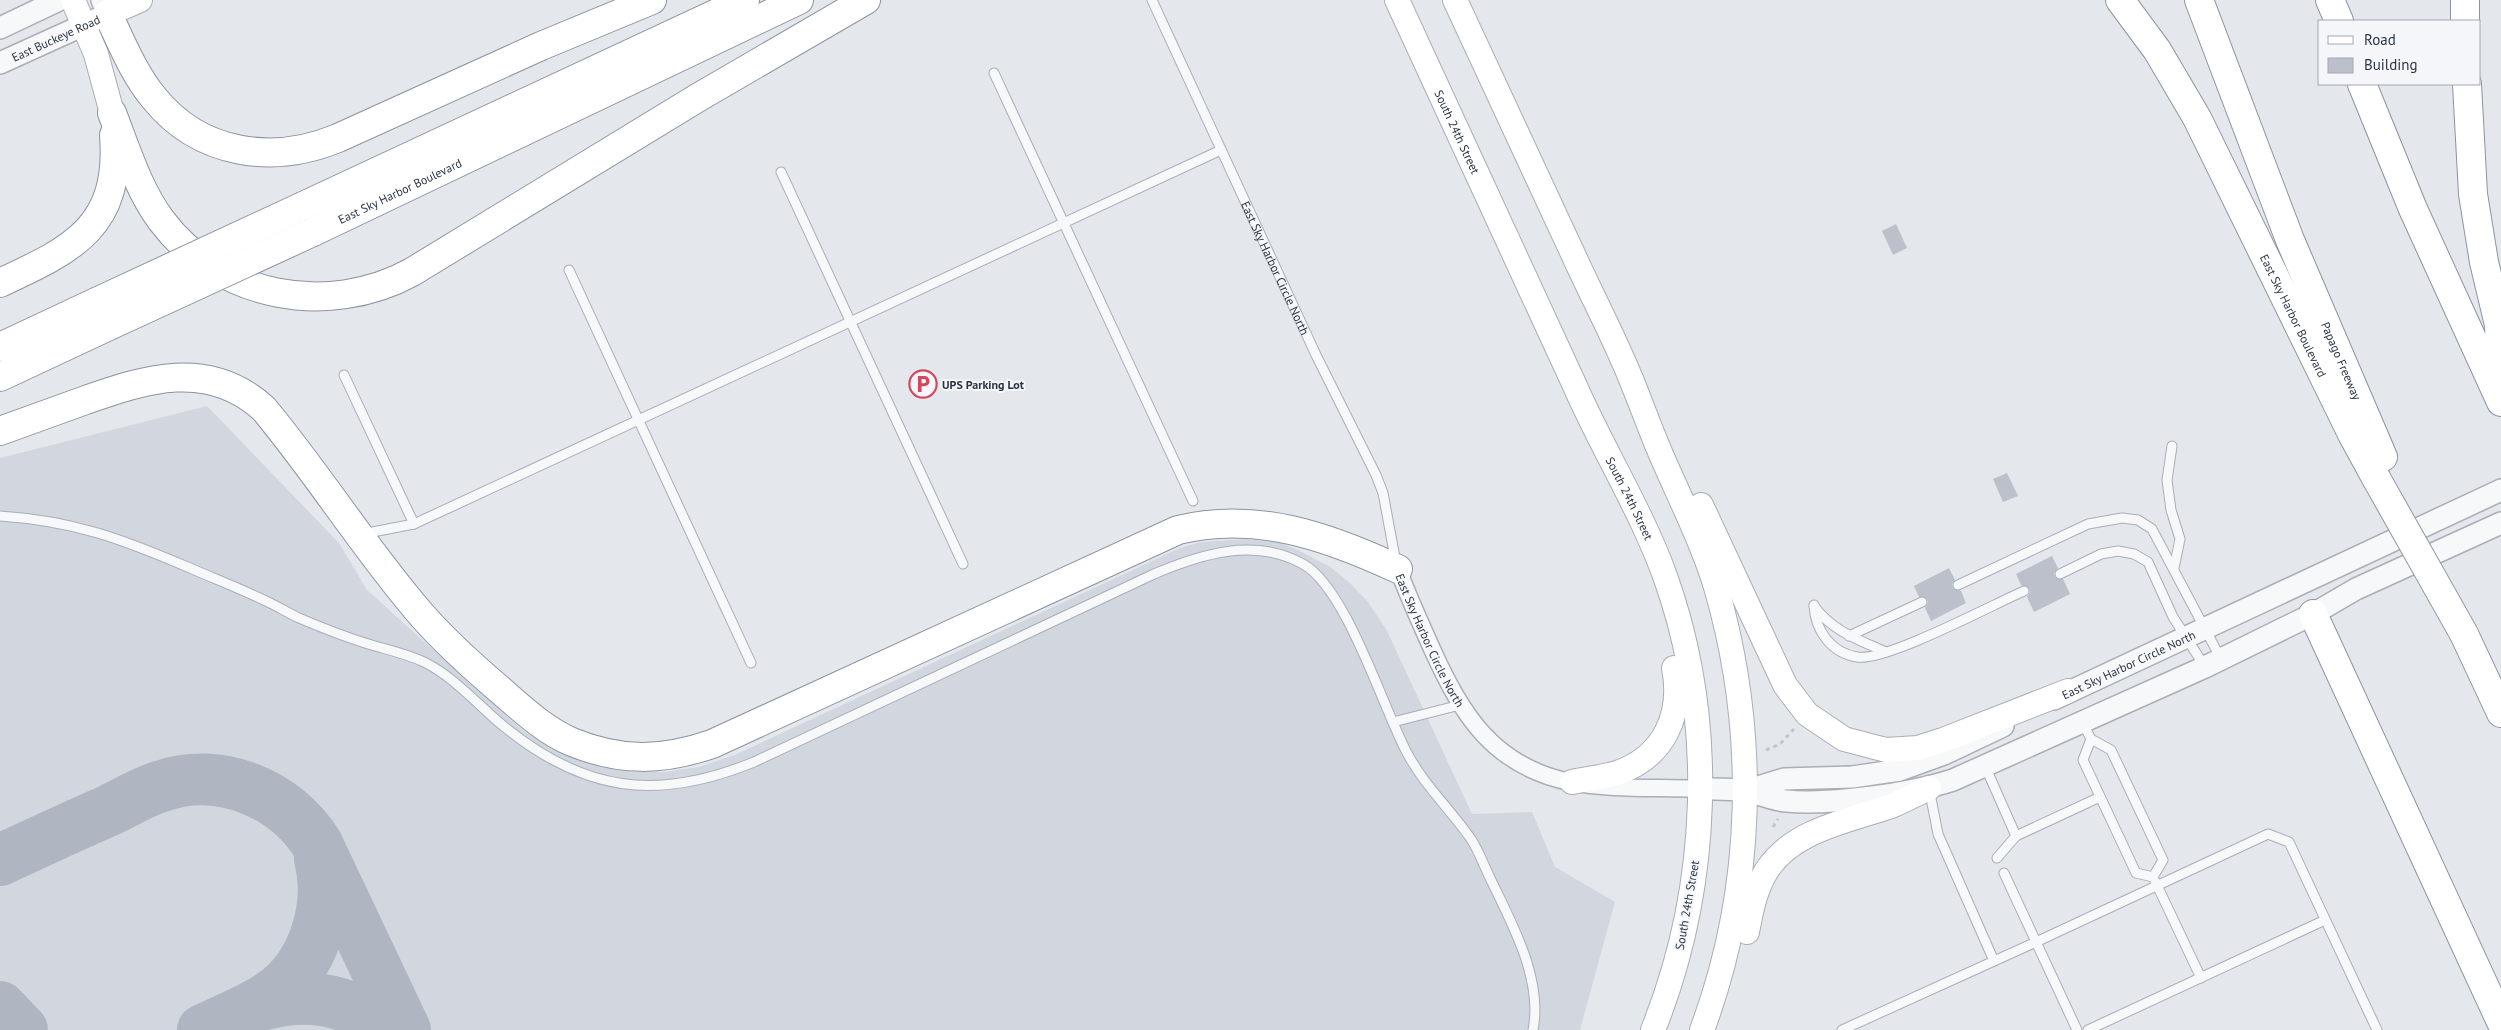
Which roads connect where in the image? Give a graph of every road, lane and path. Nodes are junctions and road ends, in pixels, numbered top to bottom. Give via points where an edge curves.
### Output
1 (59, 0) edge
2 (73, 0) edge
3 (140, 0) edge
4 (652, 0) edge
5 (745, 0) edge
6 (798, 0) edge
7 (866, 0) edge
8 (1152, 0) edge
9 (1396, 0) edge
10 (1455, 0) edge
11 (2120, 0) edge
12 (2198, 0) edge
13 (2330, 0) edge
14 (2465, 0) edge
15 (105, 7) edge
16 (2338, 20) edge
17 (2465, 20) edge
18 (84, 25) junction
19 (0, 28) edge
20 (0, 63) edge
21 (994, 73) dead end
22 (2362, 85) edge
23 (2467, 85) edge
24 (112, 113) junction
25 (1221, 150) junction
26 (781, 172) dead end
27 (1063, 222) junction
28 (569, 270) dead end
29 (0, 284) edge
30 (850, 322) junction
31 (0, 347) edge
32 (344, 375) dead end
33 (0, 377) edge
34 (1630, 377) junction
35 (2501, 380) edge
36 (2501, 402) edge
37 (1583, 405) junction
38 (638, 420) junction
39 (0, 431) edge
40 (2172, 446) dead end
41 (2383, 476) junction
42 (2501, 490) edge
43 (1192, 501) dead end
44 (0, 516) edge
45 (414, 524) junction
46 (2501, 524) edge
47 (359, 535) junction
48 (2363, 554) junction
49 (963, 564) dead end
50 (2174, 568) junction
51 (1398, 569) junction
52 (2060, 574) dead end
53 (1958, 585) dead end
54 (2024, 590) dead end
55 (1922, 602) dead end
56 (2313, 614) junction
57 (2196, 633) junction
58 (1849, 636) junction
59 (1886, 652) junction
60 (751, 663) dead end
61 (2213, 663) junction
62 (2068, 691) junction
63 (1460, 705) junction
64 (2501, 713) edge
65 (1393, 722) junction
66 (1799, 722) dead end
67 (2086, 731) junction
68 (1766, 750) dead end
69 (1985, 766) junction
70 (1572, 782) junction
71 (1929, 788) junction
72 (1699, 789) junction
73 (1744, 791) junction
74 (2100, 797) junction
75 (1766, 826) dead end
76 (1777, 834) dead end
77 (2016, 836) junction
78 (1997, 858) dead end
79 (2004, 873) dead end
80 (2153, 877) junction
81 (2157, 886) junction
82 (2326, 920) junction
83 (2036, 942) junction
84 (1994, 961) junction
85 (2201, 978) junction
86 (2501, 1022) edge
87 (1533, 1030) edge
88 (1653, 1030) edge
89 (1702, 1030) edge
90 (1720, 1030) edge
91 (1842, 1030) edge
92 (2077, 1030) edge
93 (2088, 1030) edge
94 (2377, 1030) edge

1 - 19 street
2 - 18 main road
3 - 15 main road, East Buckeye Road
4 - 15 highway via 584,27 332,141 301,151 275,153 244,151 216,143 170,115 145,86
5 - 31 highway, East Sky Harbor Boulevard, bridge
6 - 33 highway, East Sky Harbor Boulevard, bridge via 313,232
7 - 24 highway via 699,97 412,272 382,287 347,295 305,296 264,290 233,280 206,264 169,230 152,206
8 - 25 lane, East Sky Harbor Circle North
9 - 37 main road, South 24th Street
10 - 34 main road
11 - 41 highway, East Sky Harbor Boulevard via 2157,50 2198,118
12 - 41 highway, Papago Freeway
13 - 16 highway
14 - 17 highway
15 - 18 street, East Buckeye Road
18 - 20 street, East Buckeye Road
18 - 24 main road via 96,54
21 - 27 lane
22 - 36 highway via 2413,209
23 - 35 highway via 2473,194 2499,325
24 - 29 highway via 115,171 100,215 70,248
25 - 27 lane
25 - 51 lane, East Sky Harbor Circle North via 1376,475 1383,492
26 - 30 lane
27 - 30 lane
27 - 43 lane
28 - 38 lane
30 - 38 lane
30 - 49 lane
32 - 45 lane
34 - 62 main road via 1671,438 1785,685 1808,714 1826,729 1844,740 1865,746 1896,751 1918,748
34 - 73 main road via 1691,518 1715,586 1734,658 1745,752
37 - 70 main road via 1618,505 1657,601 1670,648 1678,698 1671,725 1662,740 1644,758 1617,773
37 - 72 main road, South 24th Street via 1630,496 1669,590 1695,701
38 - 45 lane
38 - 60 lane
39 - 47 highway via 162,377 185,377 225,384 253,398 264,409
40 - 50 lane via 2167,480 2171,510 2180,539
41 - 64 highway, Papago Freeway, bridge
42 - 48 street, East Sky Harbor Circle North
44 - 65 lane via 75,525 125,540 297,617 423,662 456,684 538,753 585,775 632,784 682,784 728,772 1154,574 1216,552 1252,550 1273,554 1305,565 1318,576 1349,623
45 - 47 lane
46 - 56 street, East Sky Harbor Circle North via 2356,589
47 - 51 highway via 445,640 538,723 591,749 649,758 670,756 712,744 1178,530 1214,523 1252,524 1332,540
48 - 56 street via 2331,587
48 - 57 street, East Sky Harbor Circle North
50 - 53 lane via 2152,529 2138,520 2122,518 2088,524
50 - 57 lane
51 - 63 street, East Sky Harbor Circle North
52 - 57 lane via 2101,554 2118,551 2134,554 2148,562 2173,618
54 - 59 lane
55 - 58 lane
56 - 61 street, East Sky Harbor Circle North
56 - 86 highway
57 - 61 lane
57 - 61 lane
57 - 62 street, East Sky Harbor Circle North
58 - 59 lane
58 - 59 lane via 1823,618 1814,606 1815,619 1834,648 1857,657
61 - 67 street, East Sky Harbor Circle North
62 - 67 street
62 - 73 street, East Sky Harbor Circle North via 1986,735 1922,763 1867,775 1784,779
63 - 65 lane
63 - 70 street, East Sky Harbor Circle North via 1476,728 1503,752 1538,771
65 - 87 lane via 1417,771 1472,841 1508,917 1525,958 1534,996
66 - 68 path via 1780,744
67 - 69 street, East Sky Harbor Circle North
67 - 74 lane via 2083,760
67 - 80 lane via 2111,750 2163,860
69 - 71 street, East Sky Harbor Circle North
69 - 77 lane
70 - 72 street, East Sky Harbor Circle North
71 - 73 street, East Sky Harbor Circle North via 1806,801 1786,801
71 - 84 lane via 1938,834
71 - 90 main road via 1894,805 1808,835 1778,857 1754,897
72 - 73 street, East Sky Harbor Circle North
72 - 88 main road, South 24th Street via 1695,867 1682,942
73 - 89 main road via 1738,895 1722,970
74 - 77 lane
74 - 80 lane via 2136,873
75 - 76 path via 1772,827
77 - 78 lane
79 - 83 lane
80 - 81 lane
81 - 82 lane via 2268,834 2289,842
81 - 83 lane
81 - 85 lane
82 - 85 lane
82 - 94 lane
83 - 84 lane
83 - 92 lane
84 - 91 lane
85 - 93 lane

